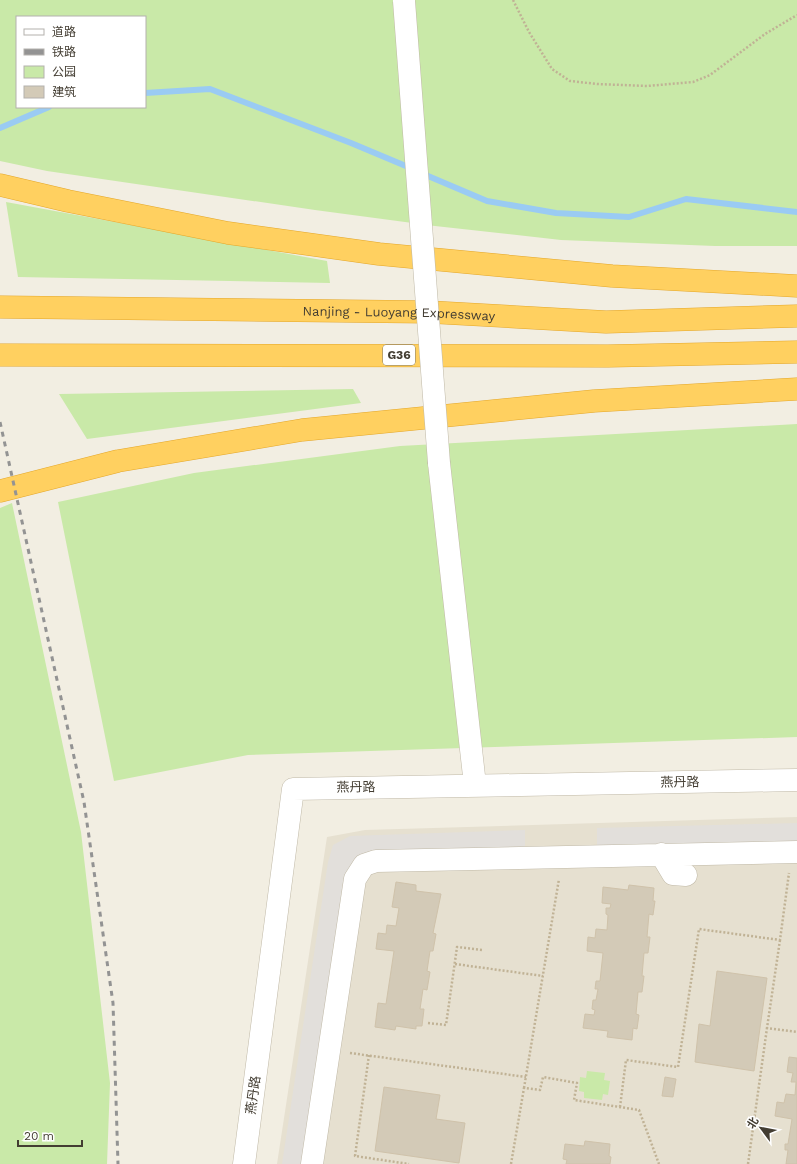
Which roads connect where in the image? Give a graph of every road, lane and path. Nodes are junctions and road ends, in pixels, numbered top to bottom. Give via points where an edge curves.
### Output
1 (404, 0) edge
2 (513, 0) edge
3 (797, 15) edge
4 (0, 185) edge
5 (797, 286) edge
6 (0, 307) edge
7 (797, 316) edge
8 (797, 352) edge
9 (0, 355) edge
10 (797, 389) edge
11 (0, 491) edge
12 (797, 780) edge
13 (475, 785) junction
14 (794, 852) edge
15 (661, 854) junction
16 (563, 856) junction
17 (686, 875) dead end
18 (780, 940) junction
19 (482, 950) dead end
20 (455, 964) junction
21 (543, 976) junction
22 (428, 1023) dead end
23 (767, 1028) junction
24 (797, 1032) edge
25 (329, 1050) junction
26 (369, 1055) junction
27 (526, 1077) junction
28 (524, 1088) junction
29 (620, 1107) junction
30 (244, 1164) edge
31 (312, 1164) edge
32 (409, 1164) edge
33 (511, 1164) edge
34 (659, 1164) edge
35 (748, 1164) edge

1 - 13 street, bridge via 439,463
2 - 3 path via 552,69 570,81 597,84 647,86 693,82 710,75 765,34
4 - 5 highway via 228,233 379,254 612,276
6 - 7 highway, Nanjing - Luoyang Expressway via 429,312 606,322
8 - 9 highway, G36 via 608,356
10 - 11 highway via 594,401 302,430 118,461
12 - 13 street, 燕丹路
13 - 30 street, 燕丹路 via 293,789
14 - 15 street
14 - 18 path
15 - 16 street
15 - 17 street via 673,874
16 - 21 path
16 - 25 street via 376,861 364,865 355,878
18 - 23 path
18 - 29 path via 699,929 678,1067 626,1060
19 - 20 path via 457,947
20 - 21 path
20 - 22 path via 446,1025
21 - 27 path
23 - 24 path
23 - 35 path
25 - 26 path
25 - 31 street
26 - 27 path
26 - 32 path via 355,1156
27 - 28 path
28 - 29 path via 540,1090 543,1077 577,1083 574,1100
28 - 33 path
29 - 34 path via 639,1110

